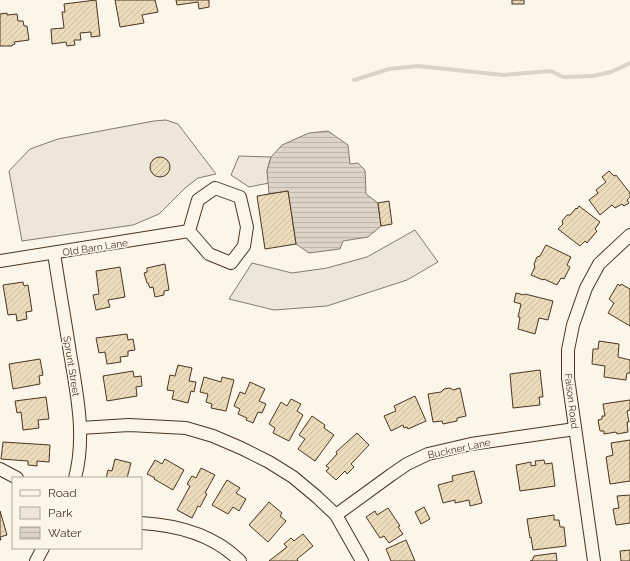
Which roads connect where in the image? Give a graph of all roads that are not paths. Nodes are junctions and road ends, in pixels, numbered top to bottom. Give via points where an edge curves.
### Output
1 (189, 231) junction
2 (630, 235) edge
3 (54, 254) junction
4 (0, 261) edge
5 (80, 428) junction
6 (575, 429) junction
7 (0, 469) edge
8 (15, 477) edge
9 (75, 477) edge
10 (336, 515) junction
11 (142, 523) edge
12 (42, 549) edge
13 (36, 561) edge
14 (240, 561) edge
15 (362, 561) edge
16 (594, 561) edge

1 - 1 street via 209,254 231,263 244,246 247,227 240,197 216,188 198,200
1 - 3 street, Old Barn Lane
2 - 6 street, Faison Road via 600,264 586,288 573,325 568,350 568,378
3 - 4 street, Old Barn Lane
3 - 5 street, Sprunt Street
5 - 9 street, Sprunt Street via 79,461
5 - 10 street via 129,425 186,428 213,436 269,462 293,477
6 - 10 street, Buckner Lane via 471,444 428,454 391,474
6 - 16 street, Faison Road
7 - 8 street
10 - 15 street
11 - 14 street via 192,532 225,548
12 - 13 street

